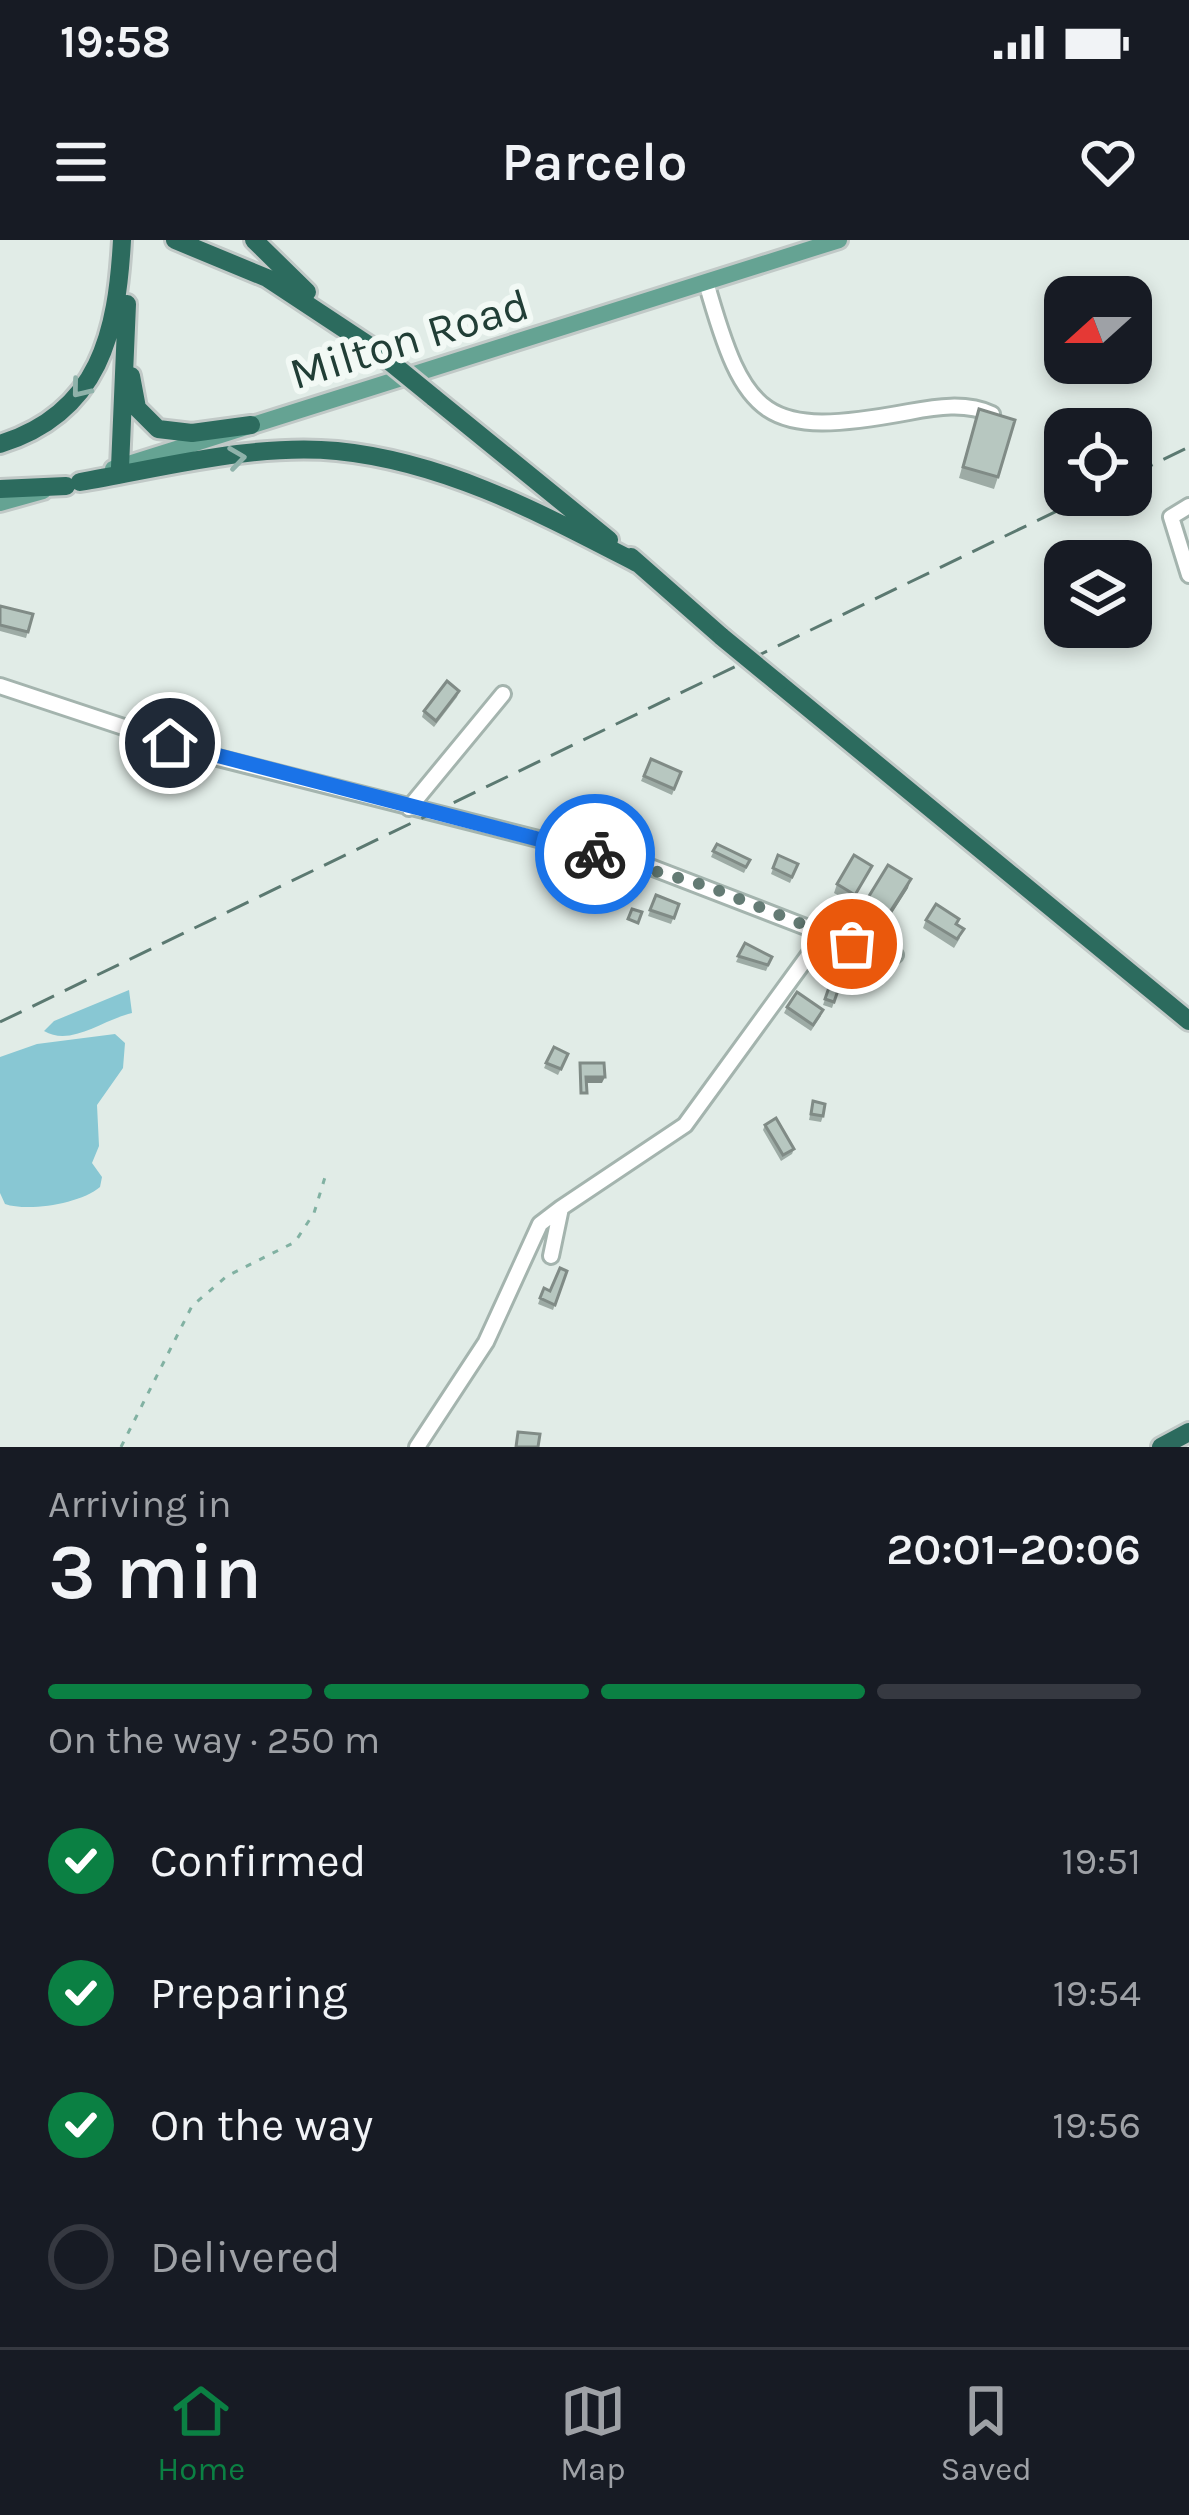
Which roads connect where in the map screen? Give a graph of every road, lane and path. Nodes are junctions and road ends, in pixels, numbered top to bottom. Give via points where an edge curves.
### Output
1 (123, 240) edge
2 (175, 240) edge
3 (254, 240) edge
4 (839, 240) edge
5 (706, 282) junction
6 (337, 320) junction
7 (126, 337) junction
8 (992, 414) edge
9 (251, 425) junction
10 (0, 444) edge
11 (120, 467) junction
12 (73, 484) junction
13 (0, 489) edge
14 (0, 502) edge
15 (1189, 506) edge
16 (639, 564) junction
17 (1189, 575) edge
18 (0, 686) edge
19 (503, 694) dead end
20 (409, 808) junction
21 (824, 934) junction
22 (895, 955) dead end
23 (1186, 1018) edge
24 (326, 1174) dead end
25 (560, 1208) junction
26 (551, 1256) dead end
27 (1189, 1432) edge
28 (121, 1447) edge
29 (417, 1447) edge
30 (1161, 1447) edge

1 - 7 highway
1 -> 10 highway via 112,334 92,374 53,417
2 - 6 highway via 267,278
3 - 6 highway
4 - 5 main road, Milton Road
5 - 8 street via 736,376 774,414 829,424 952,406
5 - 9 main road, Milton Road
6 - 16 highway, bridge
7 - 9 highway via 144,420 172,433
7 - 11 highway
9 - 11 main road, Milton Road
11 - 12 main road, Milton Road
12 - 13 highway
12 - 14 main road, Milton Road
12 -> 16 highway via 266,454 339,451 485,489
15 - 17 street via 1172,517
16 - 23 highway, bridge
18 - 20 street via 214,757
19 - 20 street
20 - 21 street via 653,868
21 - 22 street
21 - 25 street via 685,1125
24 - 28 path via 295,1242 227,1276 192,1306
25 - 26 street
25 - 29 street via 539,1224 486,1342
27 - 30 highway

